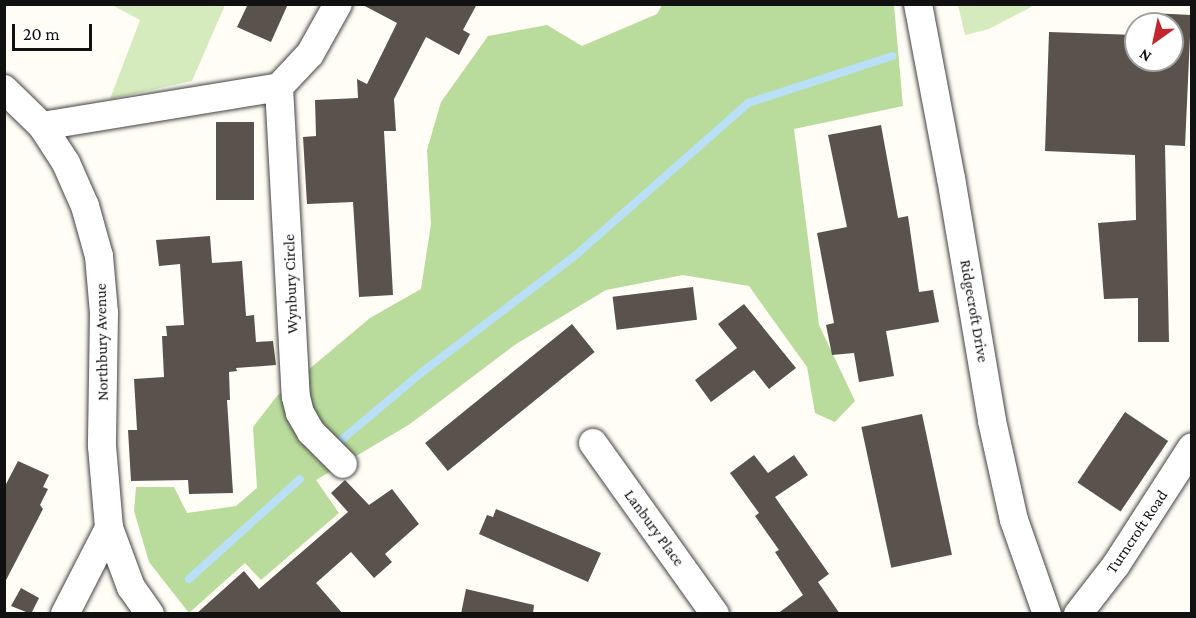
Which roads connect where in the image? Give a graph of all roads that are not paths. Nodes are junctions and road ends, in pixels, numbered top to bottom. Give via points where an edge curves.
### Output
1 (338, 4) edge
2 (918, 4) edge
3 (279, 87) junction
4 (6, 92) edge
5 (42, 126) junction
6 (593, 443) dead end
7 (1191, 447) edge
8 (343, 464) dead end
9 (109, 528) junction
10 (65, 614) edge
11 (150, 614) edge
12 (715, 614) edge
13 (1047, 614) edge
14 (1078, 614) edge

1 - 3 street via 310,54
2 - 13 street, Ridgecroft Drive via 992,421 1014,520
3 - 5 street
3 - 8 street, Wynbury Circle via 296,397 311,432
4 - 5 street, Northbury Avenue
5 - 9 street, Northbury Avenue via 66,163 86,206 99,256 104,313 102,446
6 - 12 street, Lanbury Place
7 - 14 street, Turncroft Road via 1116,565
9 - 10 street
9 - 11 street, Northbury Avenue via 131,587

